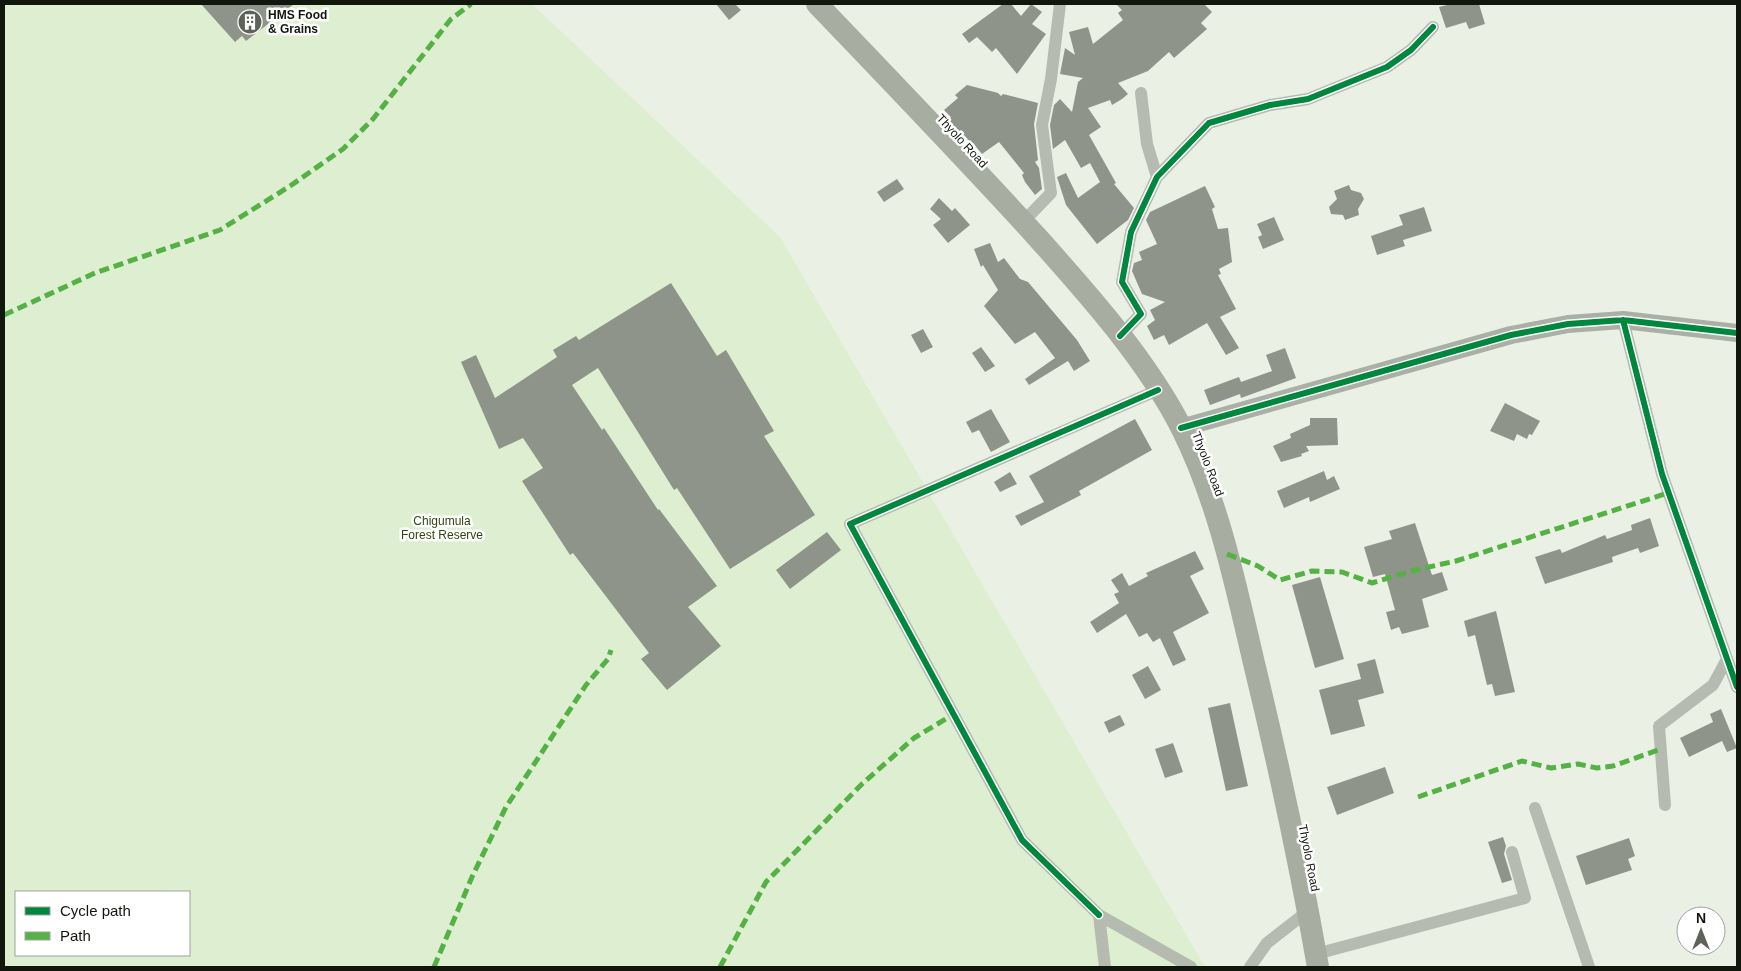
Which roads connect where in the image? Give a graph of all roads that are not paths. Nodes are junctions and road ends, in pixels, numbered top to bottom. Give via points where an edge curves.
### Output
1 (817, 4) edge
2 (1060, 4) edge
3 (1433, 27) dead end
4 (1141, 93) dead end
5 (1157, 177) junction
6 (1023, 222) junction
7 (1623, 320) junction
8 (1737, 332) edge
9 (1120, 336) junction
10 (1158, 390) junction
11 (1181, 428) junction
12 (1727, 660) junction
13 (1737, 687) edge
14 (1665, 805) dead end
15 (1535, 808) dead end
16 (1512, 852) dead end
17 (1308, 911) junction
18 (1099, 915) junction
19 (1317, 960) edge
20 (1105, 967) edge
21 (1191, 967) edge
22 (1250, 967) edge
23 (1589, 967) edge

1 - 6 highway, Thyolo Road
2 - 6 street via 1042,125 1051,193
3 - 5 street via 1411,50 1387,67 1308,98 1270,105 1209,123
4 - 5 street via 1147,144
5 - 9 street via 1132,232 1122,282 1141,314
6 - 9 highway, Thyolo Road via 1094,301
7 - 8 street
7 - 11 street via 1568,324 1511,335
7 - 12 street via 1662,474
9 - 10 highway, Thyolo Road
10 - 11 highway, Thyolo Road
10 - 18 street via 850,524 1022,840
11 - 17 highway, Thyolo Road via 1202,475 1232,570 1281,777
12 - 13 street
12 - 14 street via 1713,685 1660,726
15 - 23 street
16 - 19 street via 1525,898
17 - 19 highway, Thyolo Road
17 - 22 street via 1267,944
18 - 20 street
18 - 21 street

